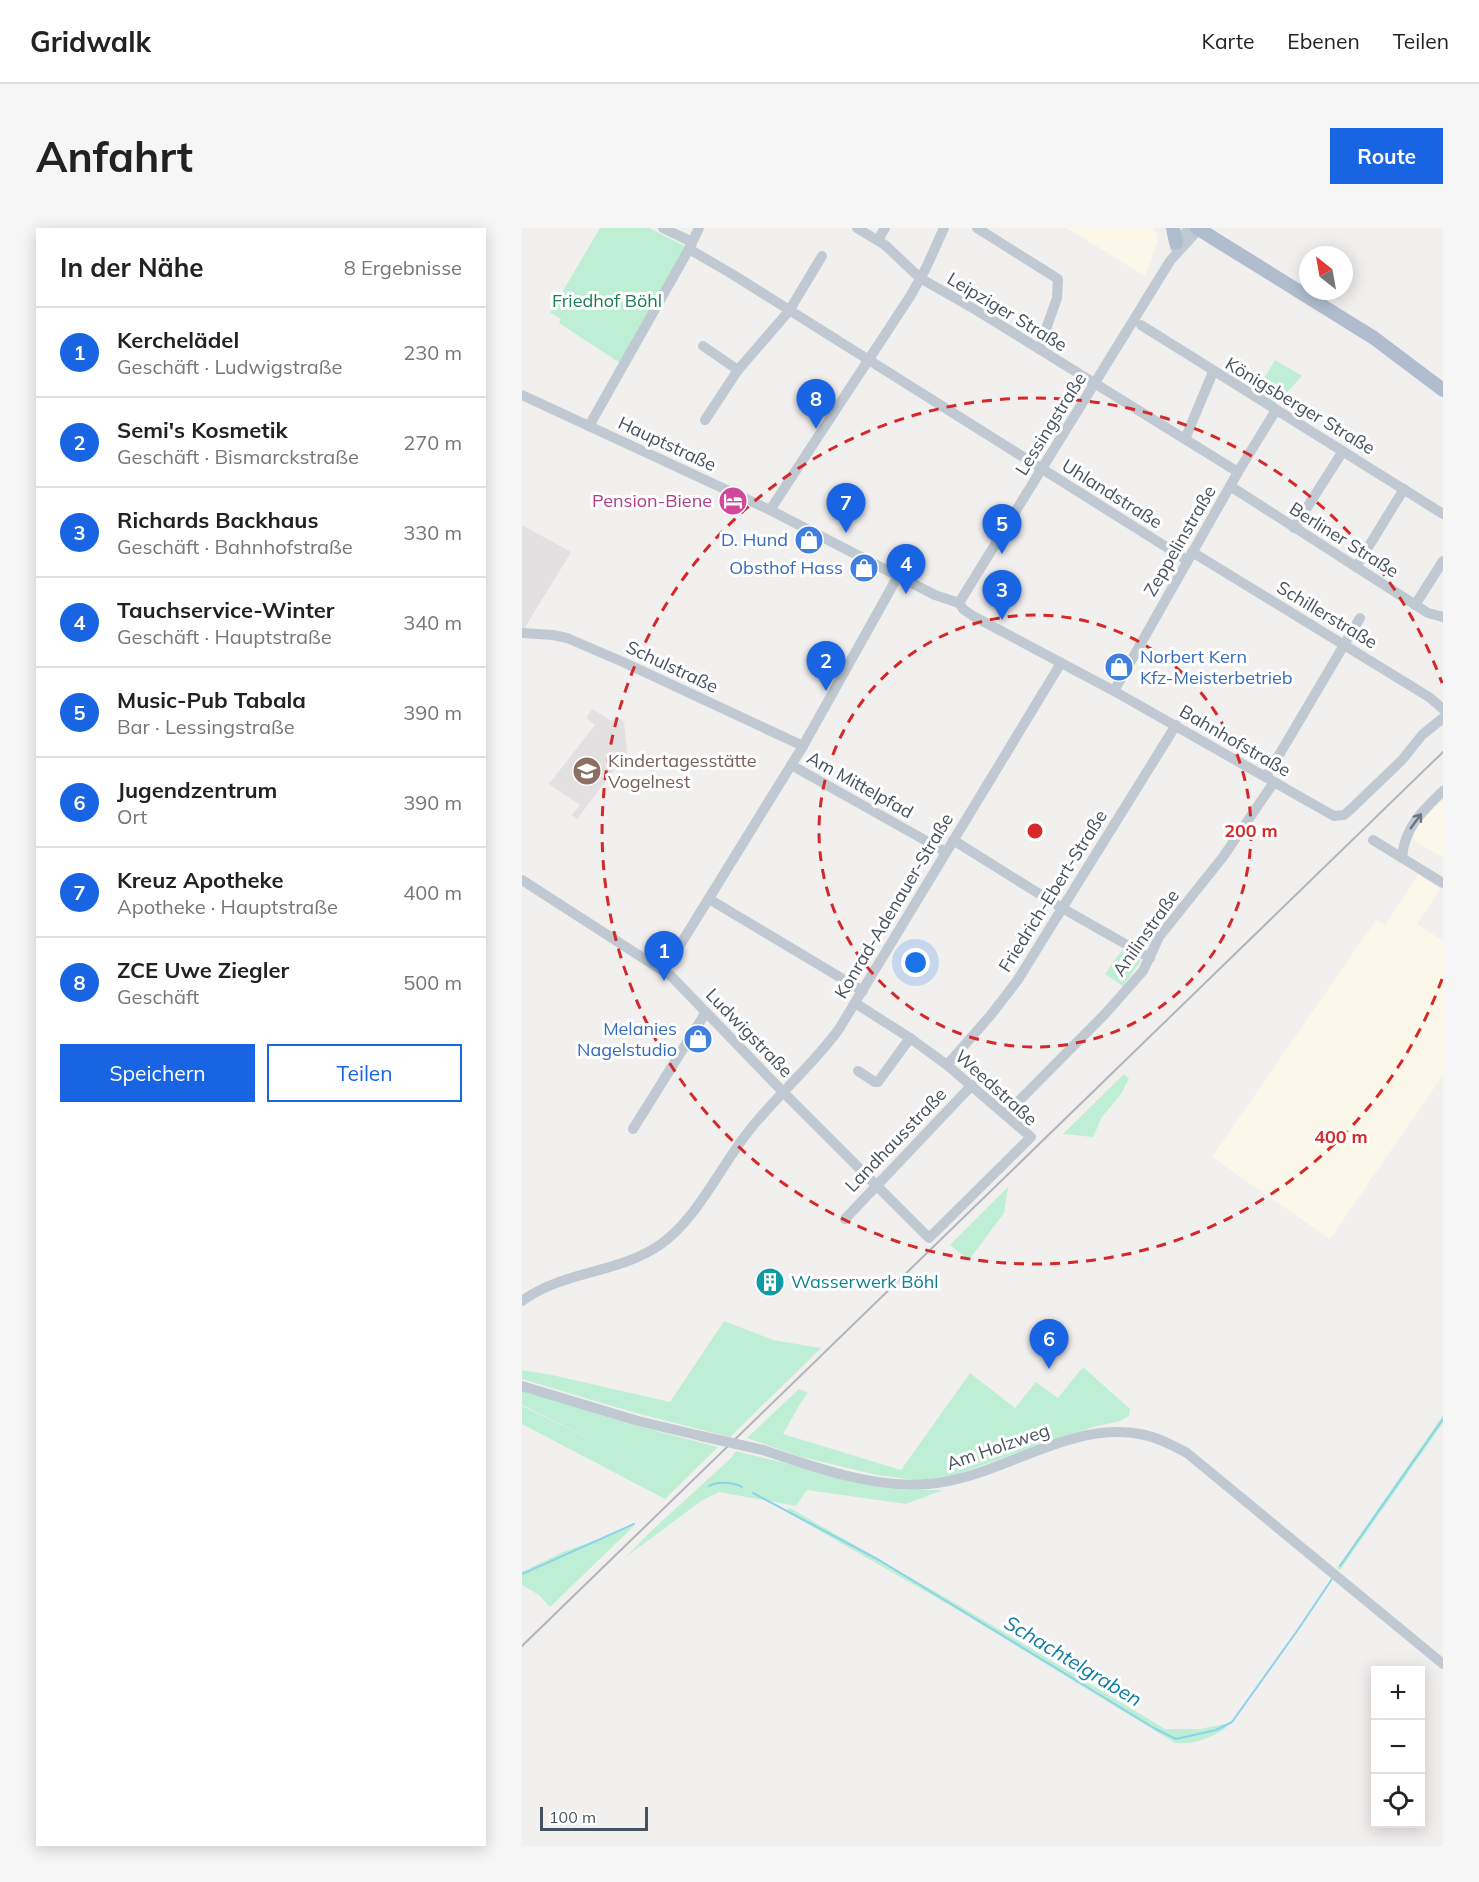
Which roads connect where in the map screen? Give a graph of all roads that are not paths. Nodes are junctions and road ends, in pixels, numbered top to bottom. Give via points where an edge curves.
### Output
1 (663, 228) edge
2 (699, 228) edge
3 (857, 228) edge
4 (885, 228) edge
5 (944, 228) edge
6 (977, 228) edge
7 (1173, 228) edge
8 (1196, 228) edge
9 (878, 240) junction
10 (1176, 243) junction
11 (691, 246) junction
12 (822, 256) dead end
13 (1170, 261) junction
14 (920, 278) junction
15 (789, 311) junction
16 (1140, 325) dead end
17 (703, 346) dead end
18 (1040, 349) junction
19 (867, 359) junction
20 (738, 370) junction
21 (1213, 372) junction
22 (1095, 385) junction
23 (1443, 390) edge
24 (522, 395) edge
25 (1276, 410) junction
26 (705, 420) dead end
27 (590, 426) junction
28 (1185, 439) junction
29 (1343, 451) junction
30 (1042, 470) junction
31 (1238, 472) junction
32 (1230, 486) junction
33 (1404, 489) junction
34 (770, 510) junction
35 (1443, 514) edge
36 (1294, 528) junction
37 (1190, 556) junction
38 (1443, 561) edge
39 (1356, 567) junction
40 (898, 576) junction
41 (959, 603) junction
42 (1415, 605) junction
43 (1443, 617) edge
44 (1360, 618) dead end
45 (522, 633) edge
46 (1343, 645) junction
47 (1061, 663) junction
48 (1114, 691) junction
49 (1443, 709) edge
50 (1443, 718) edge
51 (1176, 725) junction
52 (803, 746) junction
53 (791, 765) junction
54 (1270, 780) junction
55 (1443, 791) edge
56 (953, 840) junction
57 (1373, 840) dead end
58 (946, 852) junction
59 (1402, 858) junction
60 (522, 880) edge
61 (1443, 883) edge
62 (709, 899) junction
63 (1062, 908) junction
64 (1150, 958) junction
65 (664, 971) junction
66 (863, 991) junction
67 (855, 1003) junction
68 (706, 1012) junction
69 (910, 1038) junction
70 (947, 1065) junction
71 (858, 1071) dead end
72 (972, 1085) junction
73 (784, 1093) junction
74 (1005, 1114) junction
75 (633, 1129) dead end
76 (876, 1185) junction
77 (845, 1219) dead end
78 (929, 1238) joint
79 (522, 1301) edge
80 (522, 1386) edge
81 (1443, 1664) edge

1 - 11 street, Uhlandstraße
2 - 11 street
3 - 9 street, Leipziger Straße
4 - 9 street
5 - 14 street
6 - 18 street via 1058,279 1057,298
7 - 10 main road
8 - 10 street, Lessingstraße
8 - 13 street, Lessingstraße
8 - 23 main road via 1374,338
9 - 14 street, Leipziger Straße
10 - 13 street, Lessingstraße
11 - 15 street, Uhlandstraße
11 - 27 street
12 - 15 street
13 - 22 street, Lessingstraße
14 - 18 street, Leipziger Straße
14 - 19 street
15 - 19 street, Uhlandstraße
15 - 20 street
16 - 21 street, Königsberger Straße
17 - 20 street
18 - 22 street, Leipziger Straße
19 - 30 street, Uhlandstraße
19 - 34 street
20 - 26 street
21 - 25 street, Königsberger Straße
21 - 28 street
22 - 28 street, Leipziger Straße
22 - 30 street, Lessingstraße
24 - 27 street, Hauptstraße
25 - 29 street, Königsberger Straße
25 - 31 street, Zeppelinstraße
27 - 34 street, Hauptstraße
28 - 31 street, Leipziger Straße
29 - 33 street, Königsberger Straße
29 - 36 street
30 - 37 street, Uhlandstraße
30 - 41 street, Lessingstraße
31 - 32 street, Zeppelinstraße
32 - 36 street, Berliner Straße
32 - 37 street, Zeppelinstraße
33 - 35 street, Königsberger Straße
33 - 39 street
34 - 40 street, Hauptstraße
36 - 39 street, Berliner Straße
37 - 46 street, Schillerstraße
37 - 48 street, Zeppelinstraße
38 - 42 street
39 - 42 street, Berliner Straße
40 - 41 street, Hauptstraße
40 - 52 street
41 - 47 street, Bahnhofstraße via 973,616
42 - 43 street, Berliner Straße
44 - 46 street, Anilinstraße
45 - 52 street, Schulstraße via 567,639
46 - 49 street, Schillerstraße
46 - 54 street, Anilinstraße
47 - 48 street, Bahnhofstraße
47 - 56 street, Konrad-Adenauer-Straße
48 - 51 street, Bahnhofstraße
50 - 54 street, Bahnhofstraße via 1339,817
51 - 54 street, Bahnhofstraße
51 - 63 street, Friedrich-Ebert-Straße
52 - 53 street
53 - 58 street, Am Mittelpfad
53 - 62 street
54 - 64 street, Anilinstraße via 1223,857 1164,930
59 -> 55 street via 1410,827
56 - 58 street, Konrad-Adenauer-Straße
56 - 63 street
57 - 59 street
58 - 66 street, Konrad-Adenauer-Straße
59 - 61 street
60 - 65 street, Ludwigstraße
62 - 65 street
62 - 66 street
63 - 64 street
63 - 70 street, Friedrich-Ebert-Straße via 1008,994
64 - 74 street, Anilinstraße via 1106,1014
65 - 68 street, Ludwigstraße
66 - 67 street, Konrad-Adenauer-Straße
67 - 69 street, Weedstraße
67 - 73 street, Konrad-Adenauer-Straße via 820,1053
68 - 73 street, Ludwigstraße
68 - 75 street
69 - 70 street, Weedstraße
69 - 71 street via 879,1082
70 - 72 street, Weedstraße
72 - 74 street, Weedstraße
72 - 76 street, Landhausstraße
73 - 76 street, Ludwigstraße
73 - 79 street, Konrad-Adenauer-Straße via 755,1123 691,1214 662,1244 625,1263 556,1282
74 - 78 street, Weedstraße via 1031,1137
76 - 77 street, Landhausstraße
76 - 78 street, Ludwigstraße
80 - 81 street, Am Holzweg, bridge via 638,1421 806,1464 875,1481 919,1485 961,1479 1093,1434 1142,1434 1186,1453

